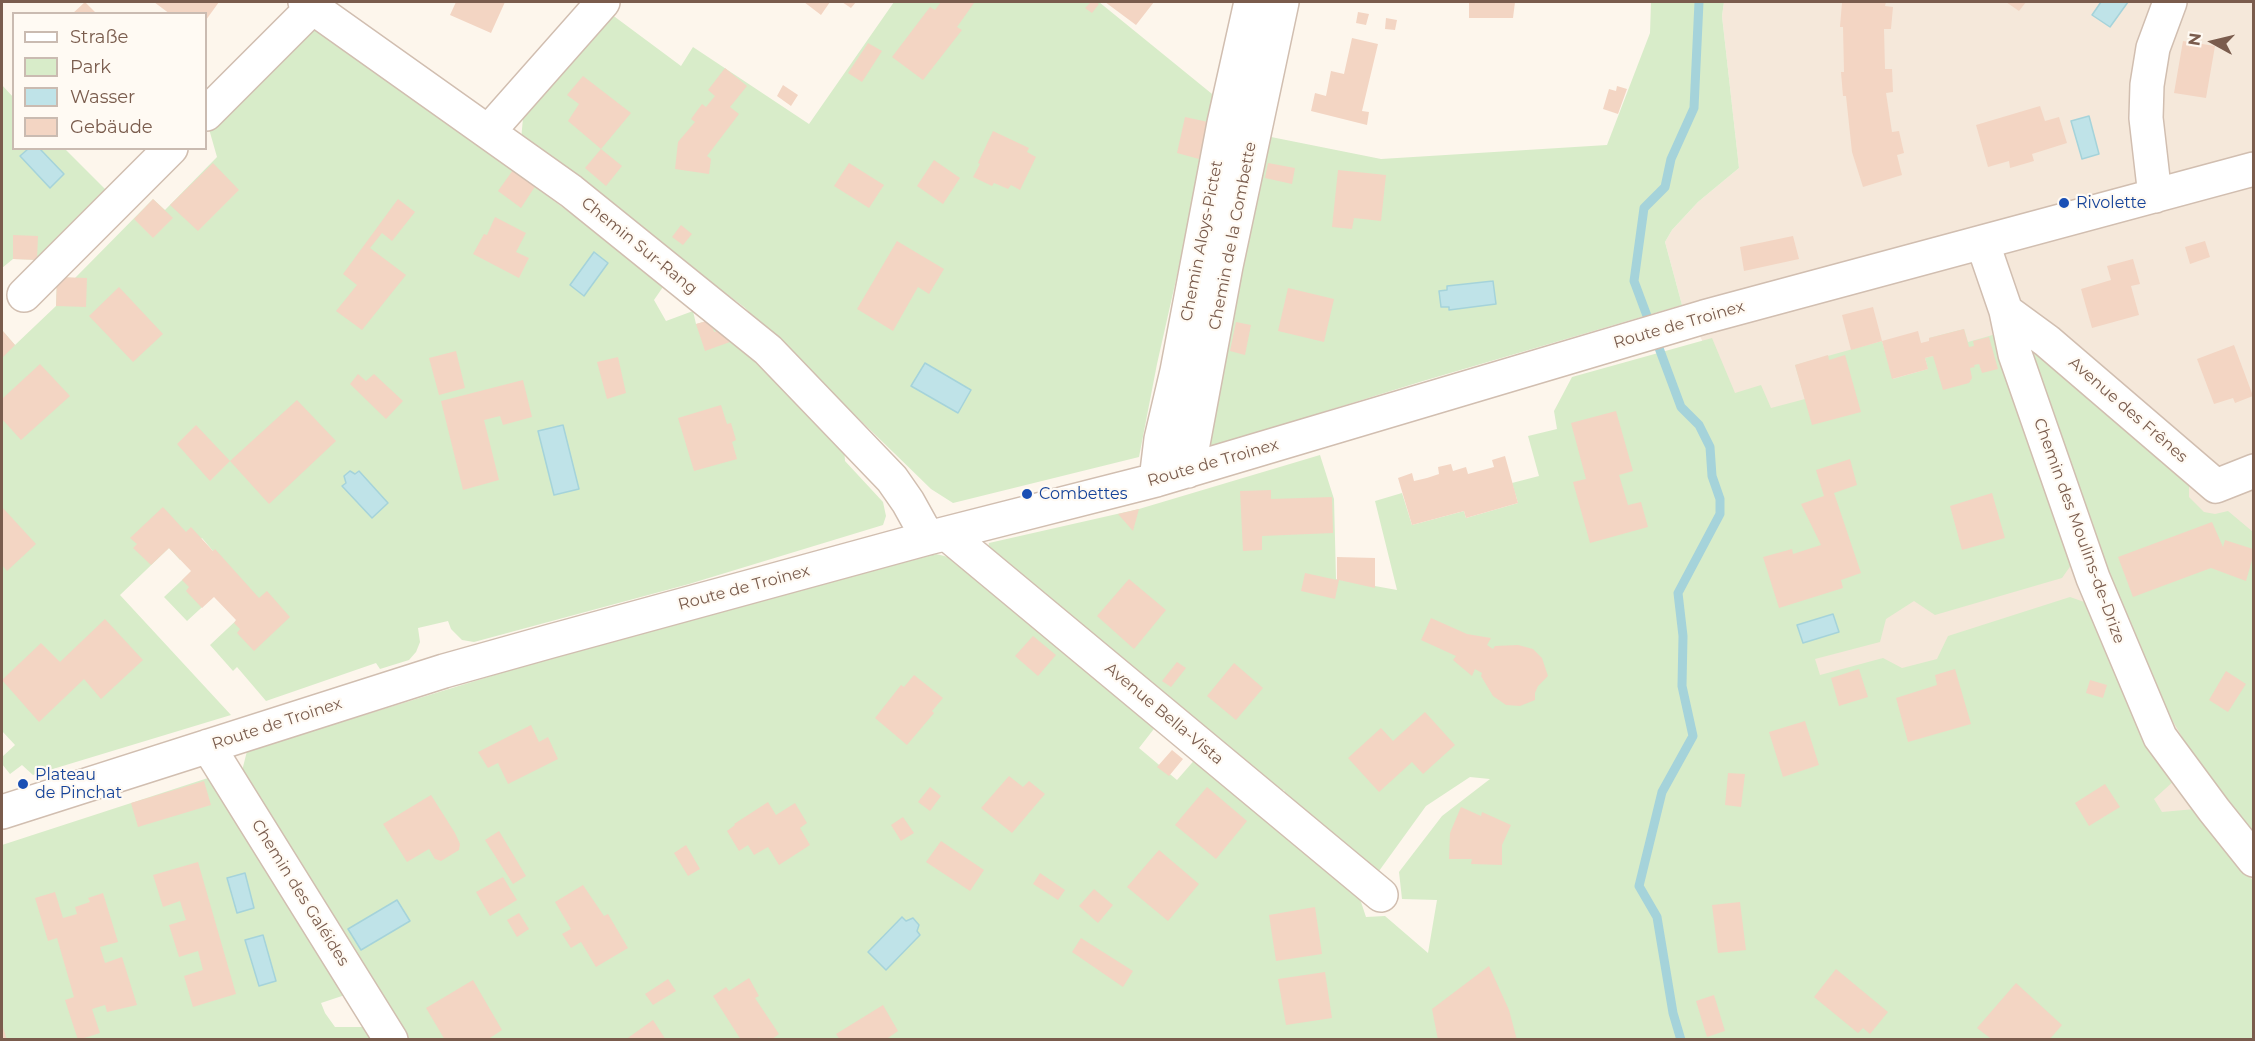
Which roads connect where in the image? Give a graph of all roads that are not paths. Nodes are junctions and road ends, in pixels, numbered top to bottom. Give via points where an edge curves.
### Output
1 (603, 2) edge
2 (1251, 2) edge
3 (1282, 2) edge
4 (2170, 2) edge
5 (309, 4) edge
6 (207, 113) edge
7 (489, 131) junction
8 (169, 150) edge
9 (2253, 170) edge
10 (2155, 196) junction
11 (1983, 244) junction
12 (24, 295) dead end
13 (2006, 311) junction
14 (1188, 471) junction
15 (2253, 471) edge
16 (1156, 480) junction
17 (938, 536) junction
18 (208, 746) junction
19 (2, 809) edge
20 (2253, 860) edge
21 (1381, 895) dead end
22 (391, 1040) edge

1 - 7 street
2 - 16 street, Chemin Aloys-Pictet via 1161,439
3 - 14 street, Chemin de la Combette via 1226,266
4 - 10 street via 2153,48 2147,85 2146,118
5 - 6 street
5 - 7 street, Chemin Sur-Rang
7 - 17 street, Chemin Sur-Rang via 571,191 768,351 892,479
8 - 12 street
9 - 10 street, Route de Troinex
10 - 11 street, Route de Troinex
11 - 13 street, Chemin des Moulins-de-Drize
11 - 14 street, Route de Troinex via 1704,317
13 - 15 street, Avenue des Frênes via 2047,341 2216,486
13 - 20 street, Chemin des Moulins-de-Drize via 2014,354 2093,578 2160,737
14 - 16 street, Route de Troinex
16 - 17 street, Route de Troinex
17 - 18 street, Route de Troinex via 465,665
17 - 21 street, Avenue Bella-Vista
18 - 19 street, Route de Troinex
18 - 22 street, Chemin des Galéides

